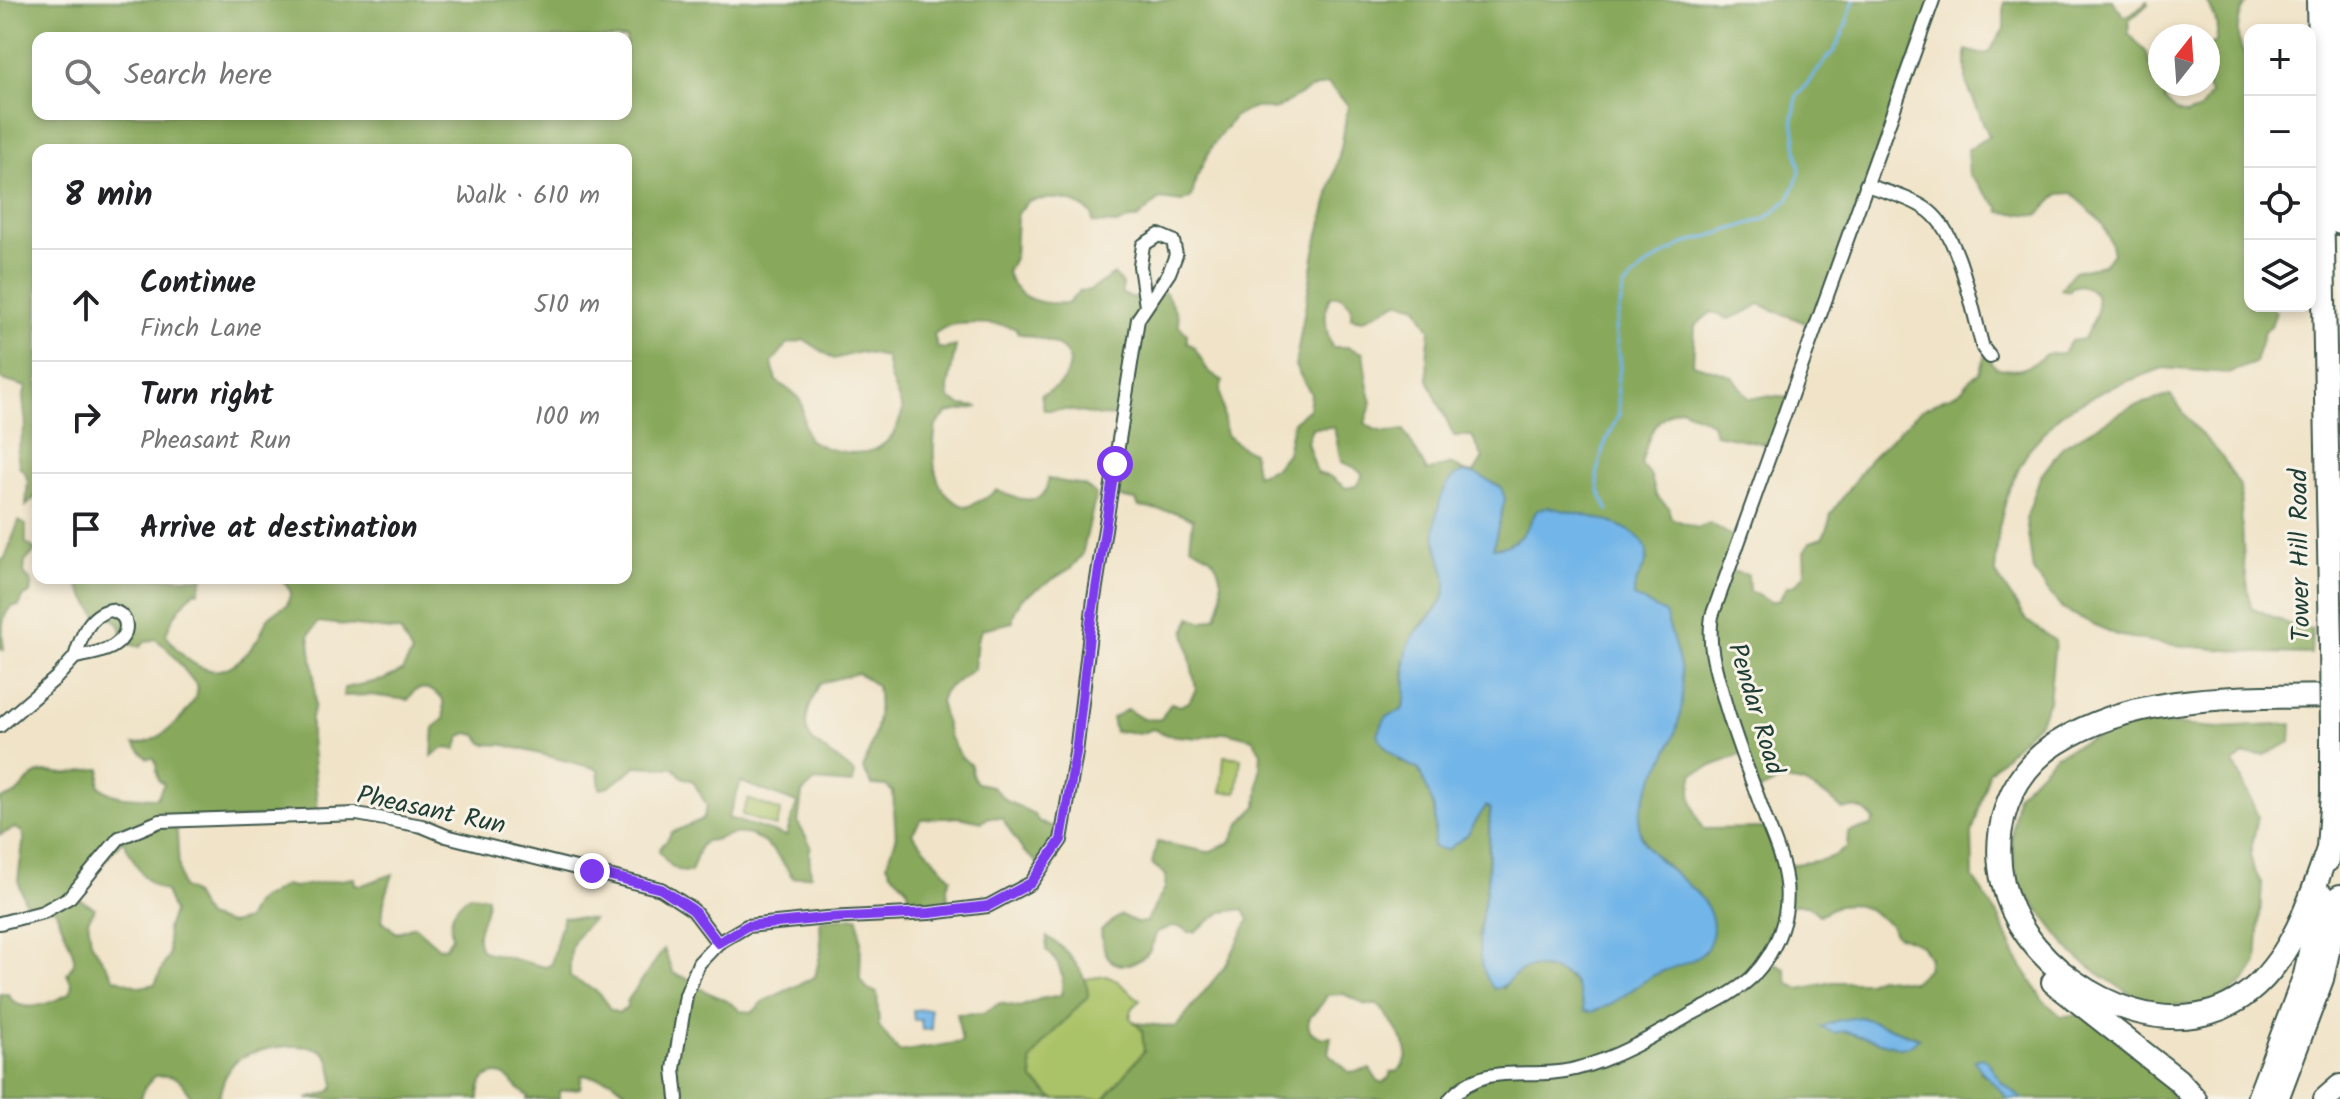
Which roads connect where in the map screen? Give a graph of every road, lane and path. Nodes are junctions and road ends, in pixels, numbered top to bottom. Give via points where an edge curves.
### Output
1 (1933, 0) edge
2 (2318, 0) edge
3 (2335, 0) edge
4 (2337, 88) junction
5 (2340, 113) edge
6 (1866, 185) junction
7 (2340, 223) edge
8 (1146, 306) junction
9 (1990, 357) dead end
10 (75, 657) junction
11 (2340, 686) edge
12 (2340, 696) edge
13 (0, 726) edge
14 (2328, 849) junction
15 (2340, 896) edge
16 (0, 923) edge
17 (718, 943) junction
18 (2340, 1086) edge
19 (677, 1099) edge
20 (1450, 1099) edge
21 (2195, 1099) edge
22 (2258, 1099) edge
23 (2277, 1099) edge
24 (2325, 1099) edge

1 - 6 street, Pendar Road
2 - 14 highway, Tower Hill Road, bridge via 2332,725
3 - 4 highway
4 - 5 highway
4 - 7 highway
6 - 9 street via 1926,209 1939,220 1956,254
6 - 20 street, Pendar Road via 1710,630 1727,711 1786,879 1777,942 1743,984 1623,1051 1562,1072 1474,1079
8 - 8 street via 1176,255 1173,241 1159,235 1143,245 1140,266
8 - 17 street via 1138,319 1061,840 1031,883 988,906 747,926
10 - 10 street via 113,646 125,634 119,612 101,612 87,628
10 - 13 street
11 - 21 highway via 2199,690 2104,709 2054,732 2023,755 1991,809 1988,869 2014,938 2044,974
12 - 14 highway via 2179,704 2091,726 2058,742 2026,769 2007,802 1999,843 2009,901 2038,948 2078,982 2118,1005 2149,1016 2177,1018 2227,1006 2263,979 2298,928
14 - 22 highway, Tower Hill Road via 2305,975
15 - 23 highway via 2322,979
16 - 17 street, Pheasant Run via 43,912 70,897 119,838 160,821 357,814 661,889 693,910
17 - 19 street via 699,963 686,995 674,1069
18 - 24 highway

